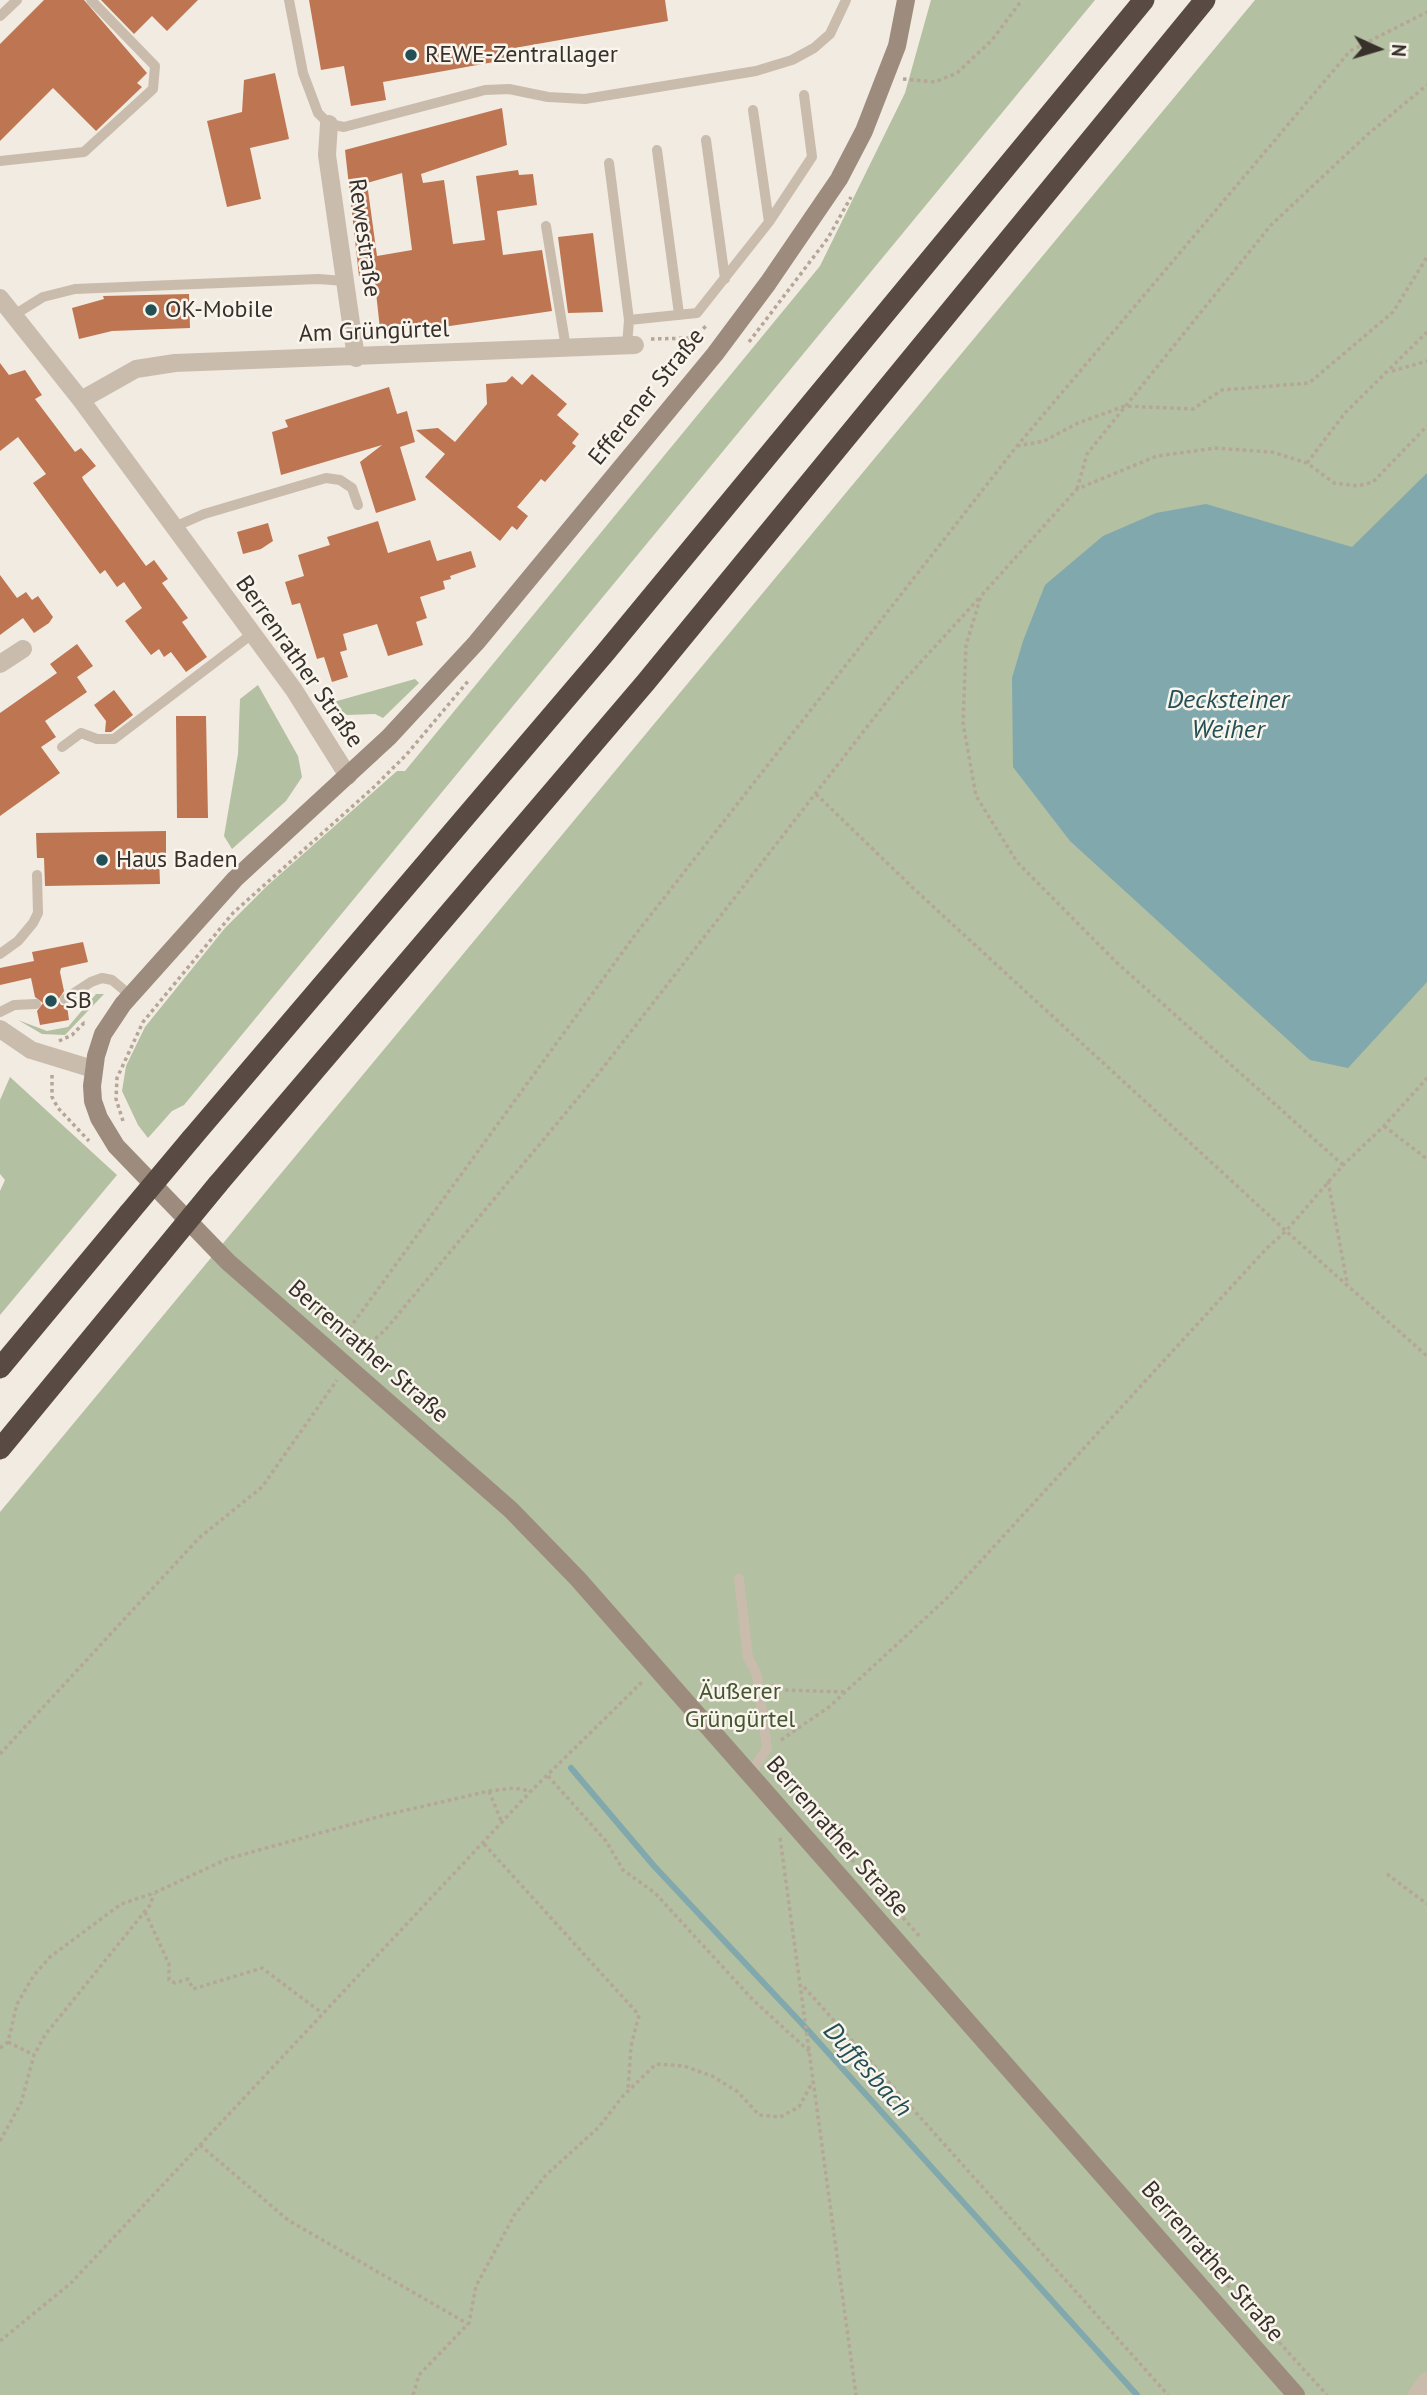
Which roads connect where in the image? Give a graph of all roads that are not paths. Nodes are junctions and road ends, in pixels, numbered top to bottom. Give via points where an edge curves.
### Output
1 (17, 0) edge
2 (91, 0) edge
3 (289, 0) edge
4 (846, 0) edge
5 (906, 0) edge
6 (1144, 0) edge
7 (1205, 0) edge
8 (0, 16) edge
9 (804, 95) dead end
10 (753, 110) dead end
11 (329, 124) junction
12 (706, 140) dead end
13 (657, 150) dead end
14 (0, 161) edge
15 (609, 163) dead end
16 (769, 222) junction
17 (545, 226) dead end
18 (724, 279) junction
19 (345, 281) junction
20 (0, 298) edge
21 (678, 314) junction
22 (14, 315) junction
23 (629, 320) junction
24 (631, 345) joint
25 (566, 348) junction
26 (356, 358) junction
27 (80, 400) junction
28 (358, 505) dead end
29 (174, 527) junction
30 (252, 634) junction
31 (23, 649) dead end
32 (0, 664) edge
33 (62, 747) dead end
34 (348, 776) junction
35 (37, 875) dead end
36 (0, 954) edge
37 (131, 995) junction
38 (65, 999) dead end
39 (36, 1004) dead end
40 (0, 1026) edge
41 (93, 1069) junction
42 (0, 1368) edge
43 (0, 1448) edge
44 (739, 1579) dead end
45 (750, 1775) junction
46 (1427, 2381) edge
47 (1296, 2395) edge
48 (1417, 2395) edge

1 - 8 lane
2 - 14 lane via 155,66 153,89 84,152
3 - 11 lane via 303,74 318,113
4 - 11 lane via 830,34 814,48 757,71 585,99 485,90 344,127
5 - 34 street, Efferener Straße via 887,75 839,179 768,283 715,354 476,643
6 - 42 highway, bridge via 605,653
7 - 43 highway, bridge via 646,682 218,1184
9 - 16 lane via 812,157
10 - 16 lane
11 - 19 street, Rewestraße via 327,155
12 - 18 lane
13 - 21 lane
15 - 23 lane
16 - 18 lane
17 - 25 lane
18 - 21 lane via 697,313
19 - 22 lane via 75,289 43,297
19 - 26 street, Rewestraße
20 - 22 street, Berrenrather Straße
21 - 23 lane
22 - 27 street, Berrenrather Straße
23 - 24 lane
24 - 25 street, Am Grüngürtel
25 - 26 street, Am Grüngürtel
26 - 27 street, Am Grüngürtel via 154,365 136,369
27 - 29 street, Berrenrather Straße
28 - 29 lane via 352,488 326,478
29 - 30 street, Berrenrather Straße
30 - 33 lane via 114,739 81,733
30 - 34 street, Berrenrather Straße
31 - 32 street
34 - 37 street, Berrenrather Straße via 235,879
35 - 36 lane via 38,913 18,941
37 - 38 lane via 102,978
37 - 41 street, Berrenrather Straße via 103,1034
39 - 40 lane via 14,1005
40 - 41 street via 31,1050
41 - 45 street, Berrenrather Straße via 96,1109 116,1146 228,1262 512,1510
44 - 45 lane via 748,1658 757,1679 767,1748
45 - 47 street, Berrenrather Straße
46 - 48 street

